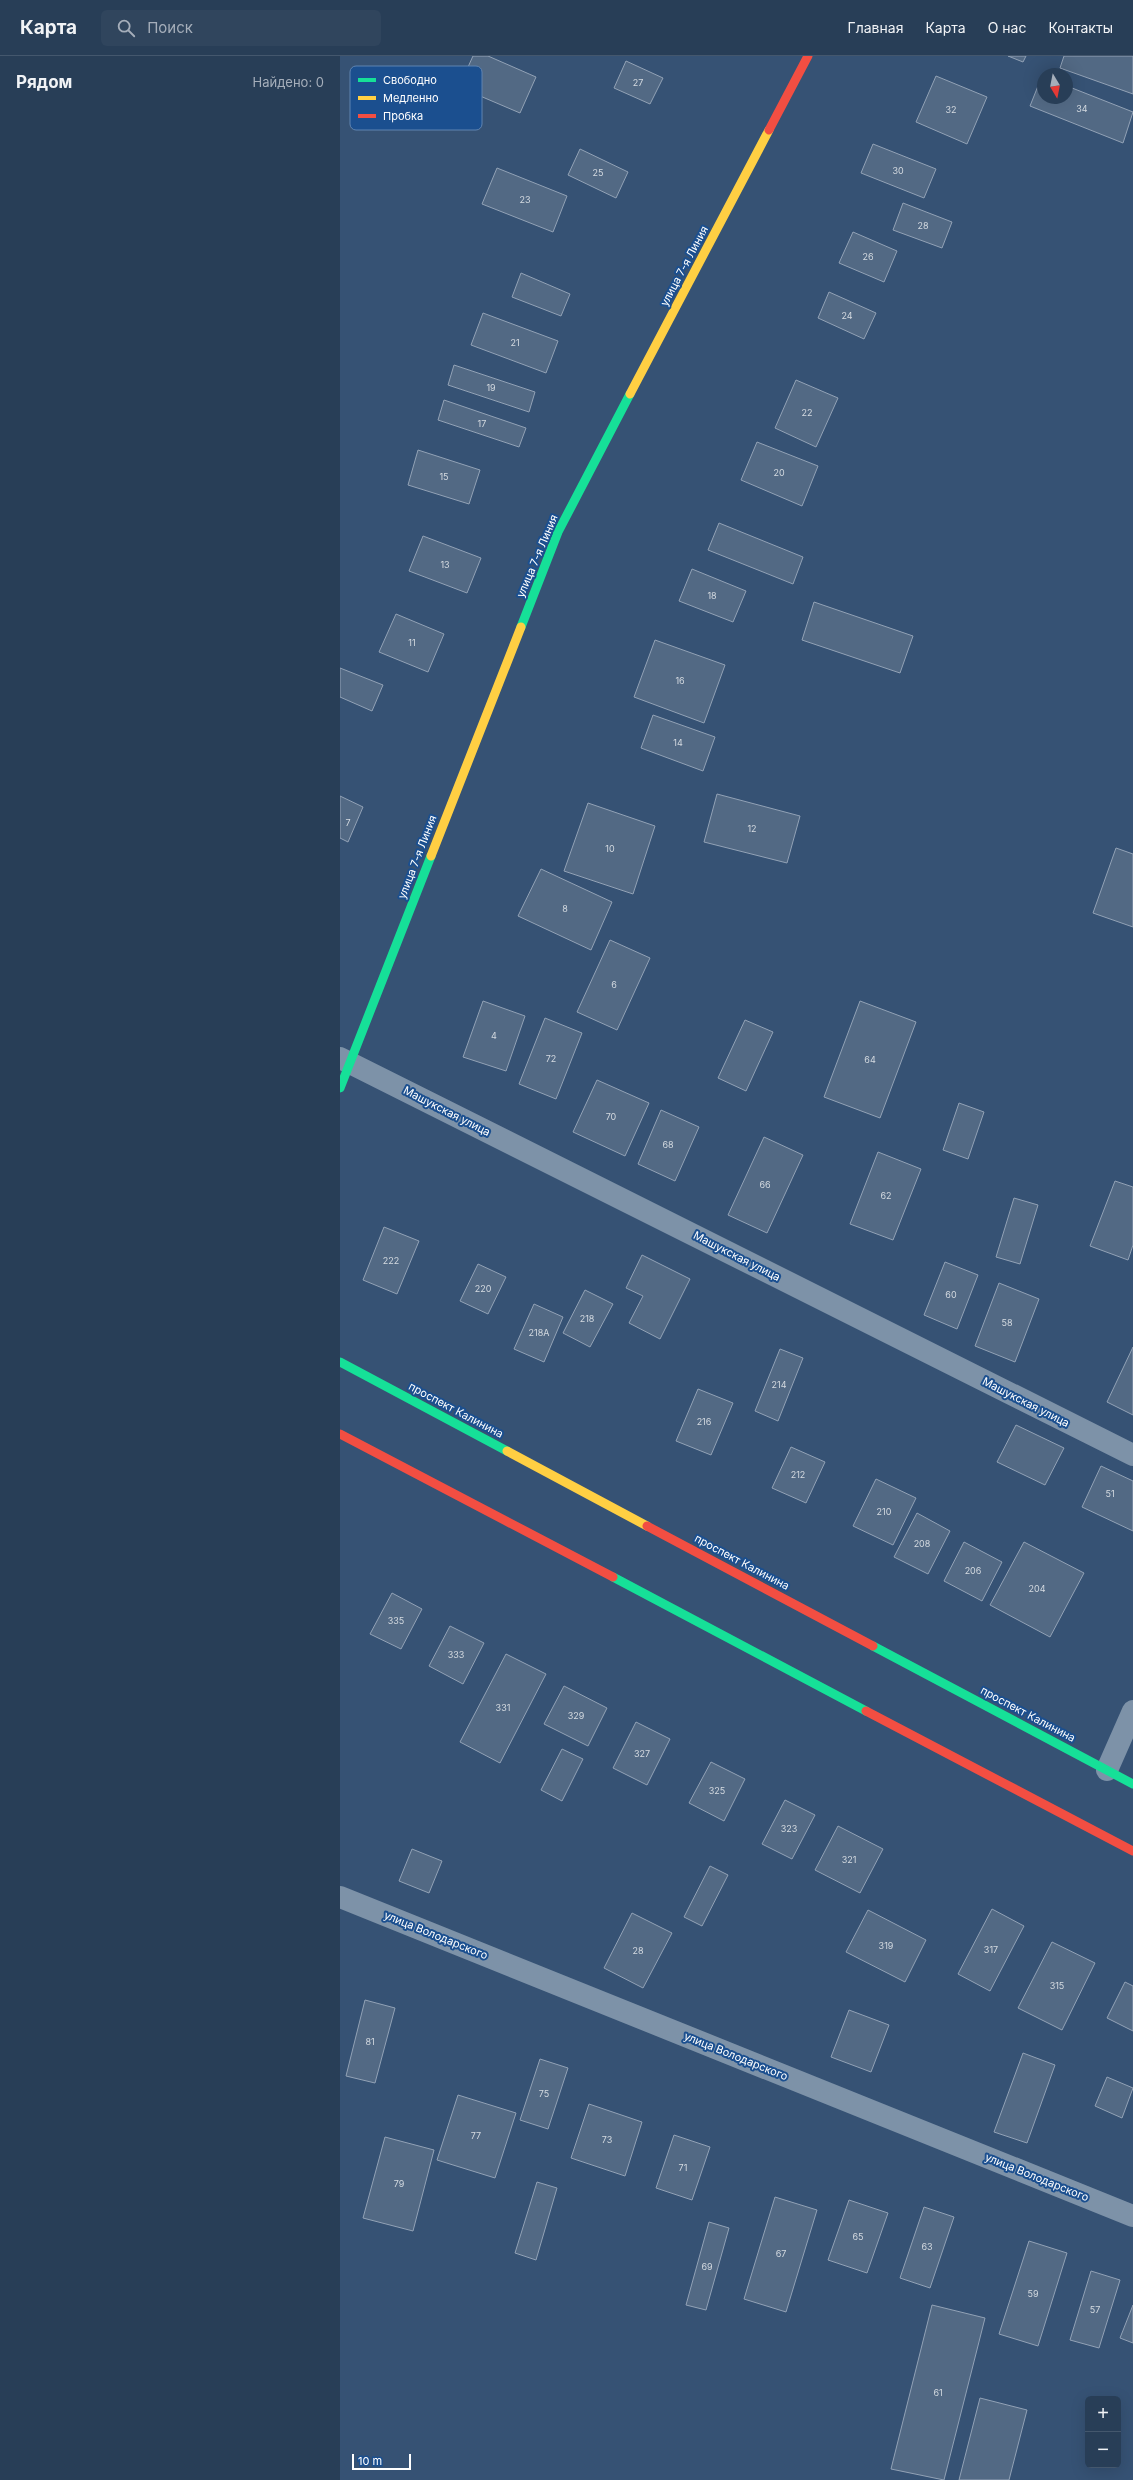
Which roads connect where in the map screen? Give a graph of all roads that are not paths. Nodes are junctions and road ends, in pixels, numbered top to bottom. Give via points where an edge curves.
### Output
1 (808, 56) edge
2 (345, 1060) edge
3 (340, 1088) edge
4 (340, 1362) edge
5 (340, 1434) edge
6 (1133, 1455) edge
7 (1133, 1711) edge
8 (1107, 1770) junction
9 (1133, 1784) edge
10 (1133, 1851) edge
11 (340, 1897) edge
12 (1133, 2216) edge

1 - 2 main road, улица 7-я Линия via 558,532
2 - 3 main road, улица 7-я Линия
2 - 6 street, Машукская улица
4 - 8 main road, проспект Калинина
5 - 10 main road
7 - 8 street
8 - 9 main road, проспект Калинина
11 - 12 street, улица Володарского

